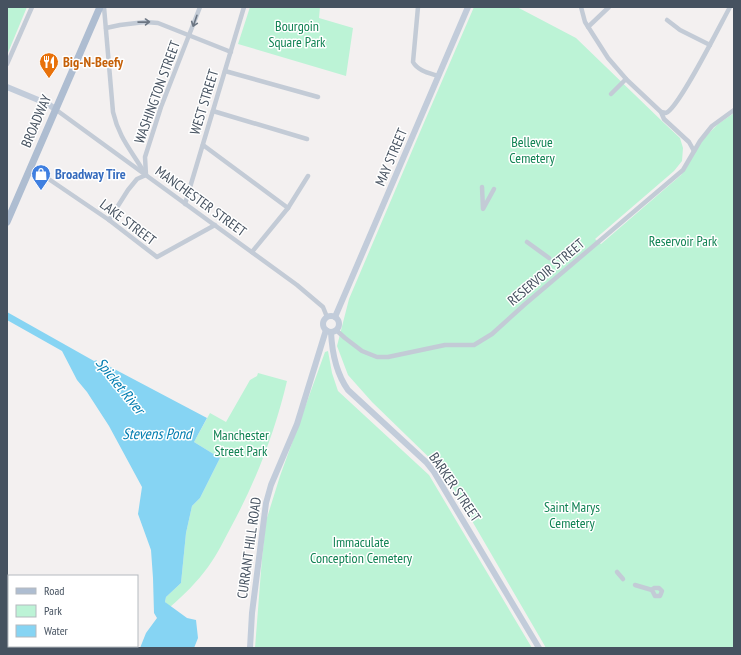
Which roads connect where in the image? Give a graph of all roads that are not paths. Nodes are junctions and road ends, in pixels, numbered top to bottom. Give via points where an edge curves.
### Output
1 (32, 7) edge
2 (100, 7) edge
3 (104, 7) edge
4 (200, 7) edge
5 (244, 7) edge
6 (418, 7) edge
7 (468, 7) edge
8 (581, 7) edge
9 (609, 7) edge
10 (730, 7) edge
11 (667, 20) dead end
12 (588, 27) junction
13 (106, 28) junction
14 (190, 36) junction
15 (710, 45) junction
16 (230, 52) junction
17 (7, 64) edge
18 (225, 71) junction
19 (438, 76) junction
20 (626, 79) junction
21 (7, 87) edge
22 (611, 94) dead end
23 (318, 97) dead end
24 (56, 109) junction
25 (734, 110) edge
26 (213, 111) junction
27 (661, 112) junction
28 (308, 139) dead end
29 (203, 145) junction
30 (694, 151) junction
31 (31, 167) junction
32 (146, 175) junction
33 (308, 176) dead end
34 (482, 187) dead end
35 (494, 189) dead end
36 (185, 204) junction
37 (10, 205) edge
38 (288, 208) junction
39 (109, 220) junction
40 (7, 222) edge
41 (215, 225) junction
42 (527, 242) dead end
43 (252, 252) junction
44 (549, 258) dead end
45 (327, 316) junction
46 (335, 317) junction
47 (331, 331) junction
48 (617, 572) dead end
49 (623, 579) dead end
50 (635, 585) dead end
51 (652, 590) dead end
52 (250, 648) edge
53 (539, 648) edge

1 - 17 street
2 - 24 main road, BROADWAY
3 - 13 street
4 -> 14 street, WASHINGTON STREET
5 - 16 street, WEST STREET
6 - 19 street via 413,62 423,71
7 - 19 main road, MAY STREET
8 - 12 street
9 - 12 street
10 - 15 street
11 - 15 street via 680,30
12 - 20 street via 608,58
13 -> 14 street via 144,22 158,23
13 - 32 street via 113,112 123,140
14 - 16 street
14 - 32 street, WASHINGTON STREET via 161,107 145,157
15 - 27 street via 670,112
16 - 18 street, WEST STREET
18 - 23 street
18 - 26 street, WEST STREET
19 - 46 main road, MAY STREET
20 - 22 street
20 - 27 street
21 - 24 main road
24 - 31 main road, BROADWAY
24 - 32 street, MANCHESTER STREET
25 - 30 street, RESERVOIR STREET via 712,126
26 - 28 street
26 - 29 street, WEST STREET
27 - 30 street via 664,119 689,142
29 - 36 street, WEST STREET
29 - 38 street
30 - 47 street, RESERVOIR STREET via 683,170 663,188 524,304 492,334 474,345 446,345 388,357 376,357
31 - 37 main road, BROADWAY
31 - 39 street, LAKE STREET
32 - 36 street, MANCHESTER STREET
32 - 39 street via 138,179 128,190
33 - 38 street
34 - 35 street via 483,209
36 - 41 street, MANCHESTER STREET
37 - 40 main road, BROADWAY
38 - 43 street
39 - 41 street, LAKE STREET via 157,257
41 - 43 street, MANCHESTER STREET
42 - 44 street
43 - 45 street, MANCHESTER STREET via 318,302
45 - 46 main road
45 - 47 main road via 323,323
46 - 47 main road via 339,323
47 - 52 main road, CURRANT HILL ROAD via 266,504
47 - 53 main road, BARKER STREET via 332,348 341,381 434,472
48 - 49 street
50 - 51 street

